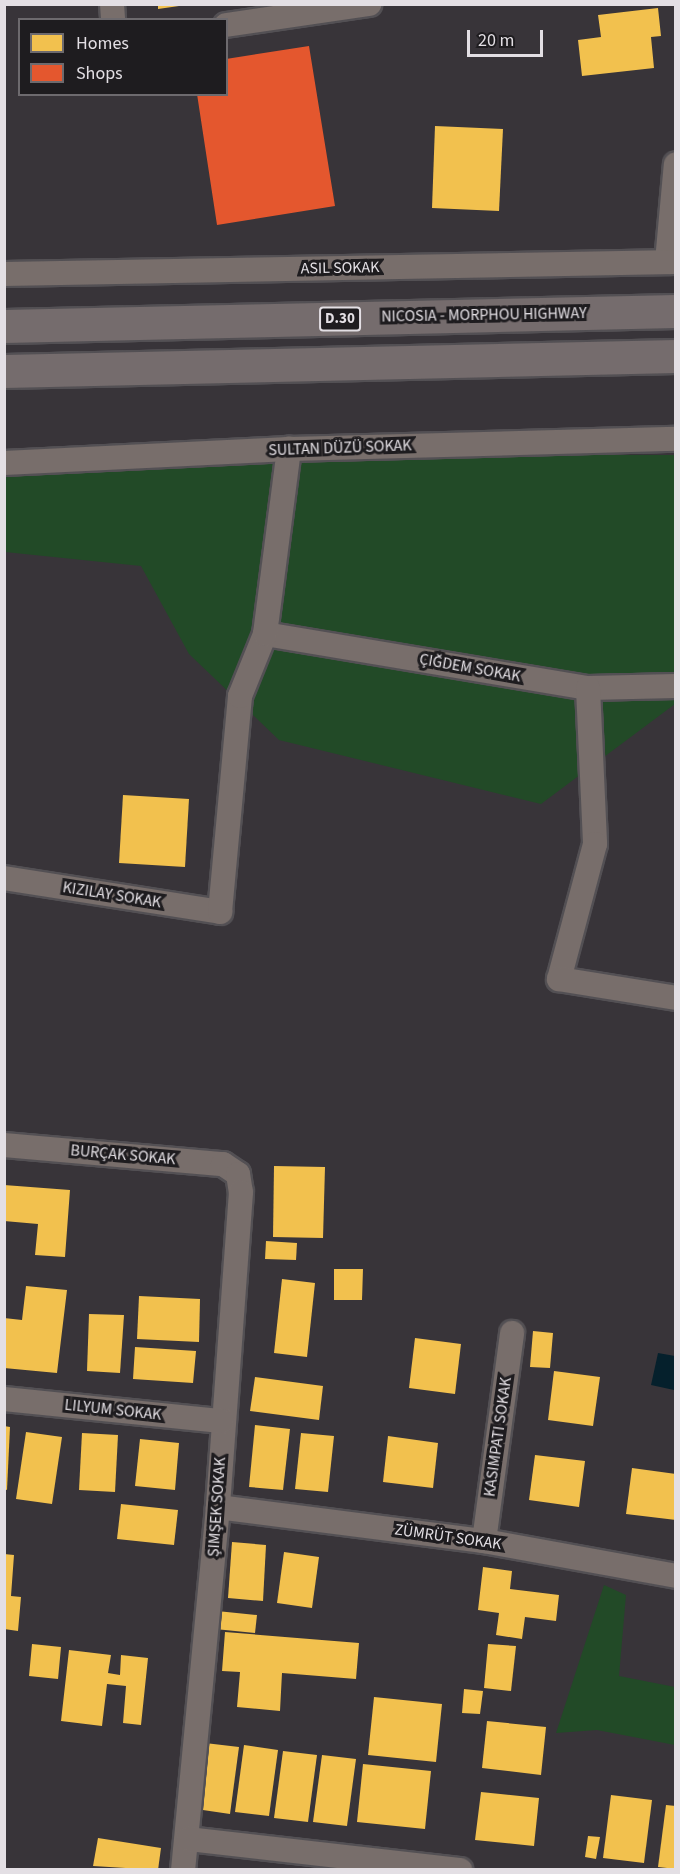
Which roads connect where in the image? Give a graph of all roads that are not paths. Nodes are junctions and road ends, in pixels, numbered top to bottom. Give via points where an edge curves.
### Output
1 (369, 4) edge
2 (228, 25) edge
3 (675, 164) edge
4 (671, 262) edge
5 (4, 274) edge
6 (675, 311) edge
7 (4, 326) edge
8 (675, 356) edge
9 (4, 371) edge
10 (675, 439) edge
11 (289, 449) junction
12 (4, 463) edge
13 (265, 634) junction
14 (675, 686) edge
15 (588, 688) junction
16 (4, 878) edge
17 (675, 998) edge
18 (4, 1145) edge
19 (238, 1174) joint
20 (512, 1334) dead end
21 (4, 1399) edge
22 (222, 1420) junction
23 (218, 1507) junction
24 (484, 1541) junction
25 (675, 1576) edge
26 (188, 1839) junction
27 (183, 1869) edge
28 (460, 1869) edge

1 - 2 street
3 - 4 street
4 - 5 street, ASIL SOKAK
6 - 7 highway, NICOSIA - MORPHOU HIGHWAY / D.30
8 - 9 highway
10 - 11 street, SULTAN DÜZÜ SOKAK
11 - 12 street, SULTAN DÜZÜ SOKAK
11 - 13 street
13 - 15 street
13 - 16 street via 240,696 220,912
14 - 15 street
15 - 17 street via 595,844 559,979
18 - 19 street, BURÇAK SOKAK via 223,1164
19 - 22 street, ŞIMŞEK SOKAK via 241,1192
20 - 24 street
21 - 22 street, LILYUM SOKAK
22 - 23 street, ŞIMŞEK SOKAK
23 - 24 street, ZÜMRÜT SOKAK
23 - 26 street, ŞIMŞEK SOKAK
24 - 25 street, ZÜMRÜT SOKAK
26 - 27 street, ŞIMŞEK SOKAK
26 - 28 street

